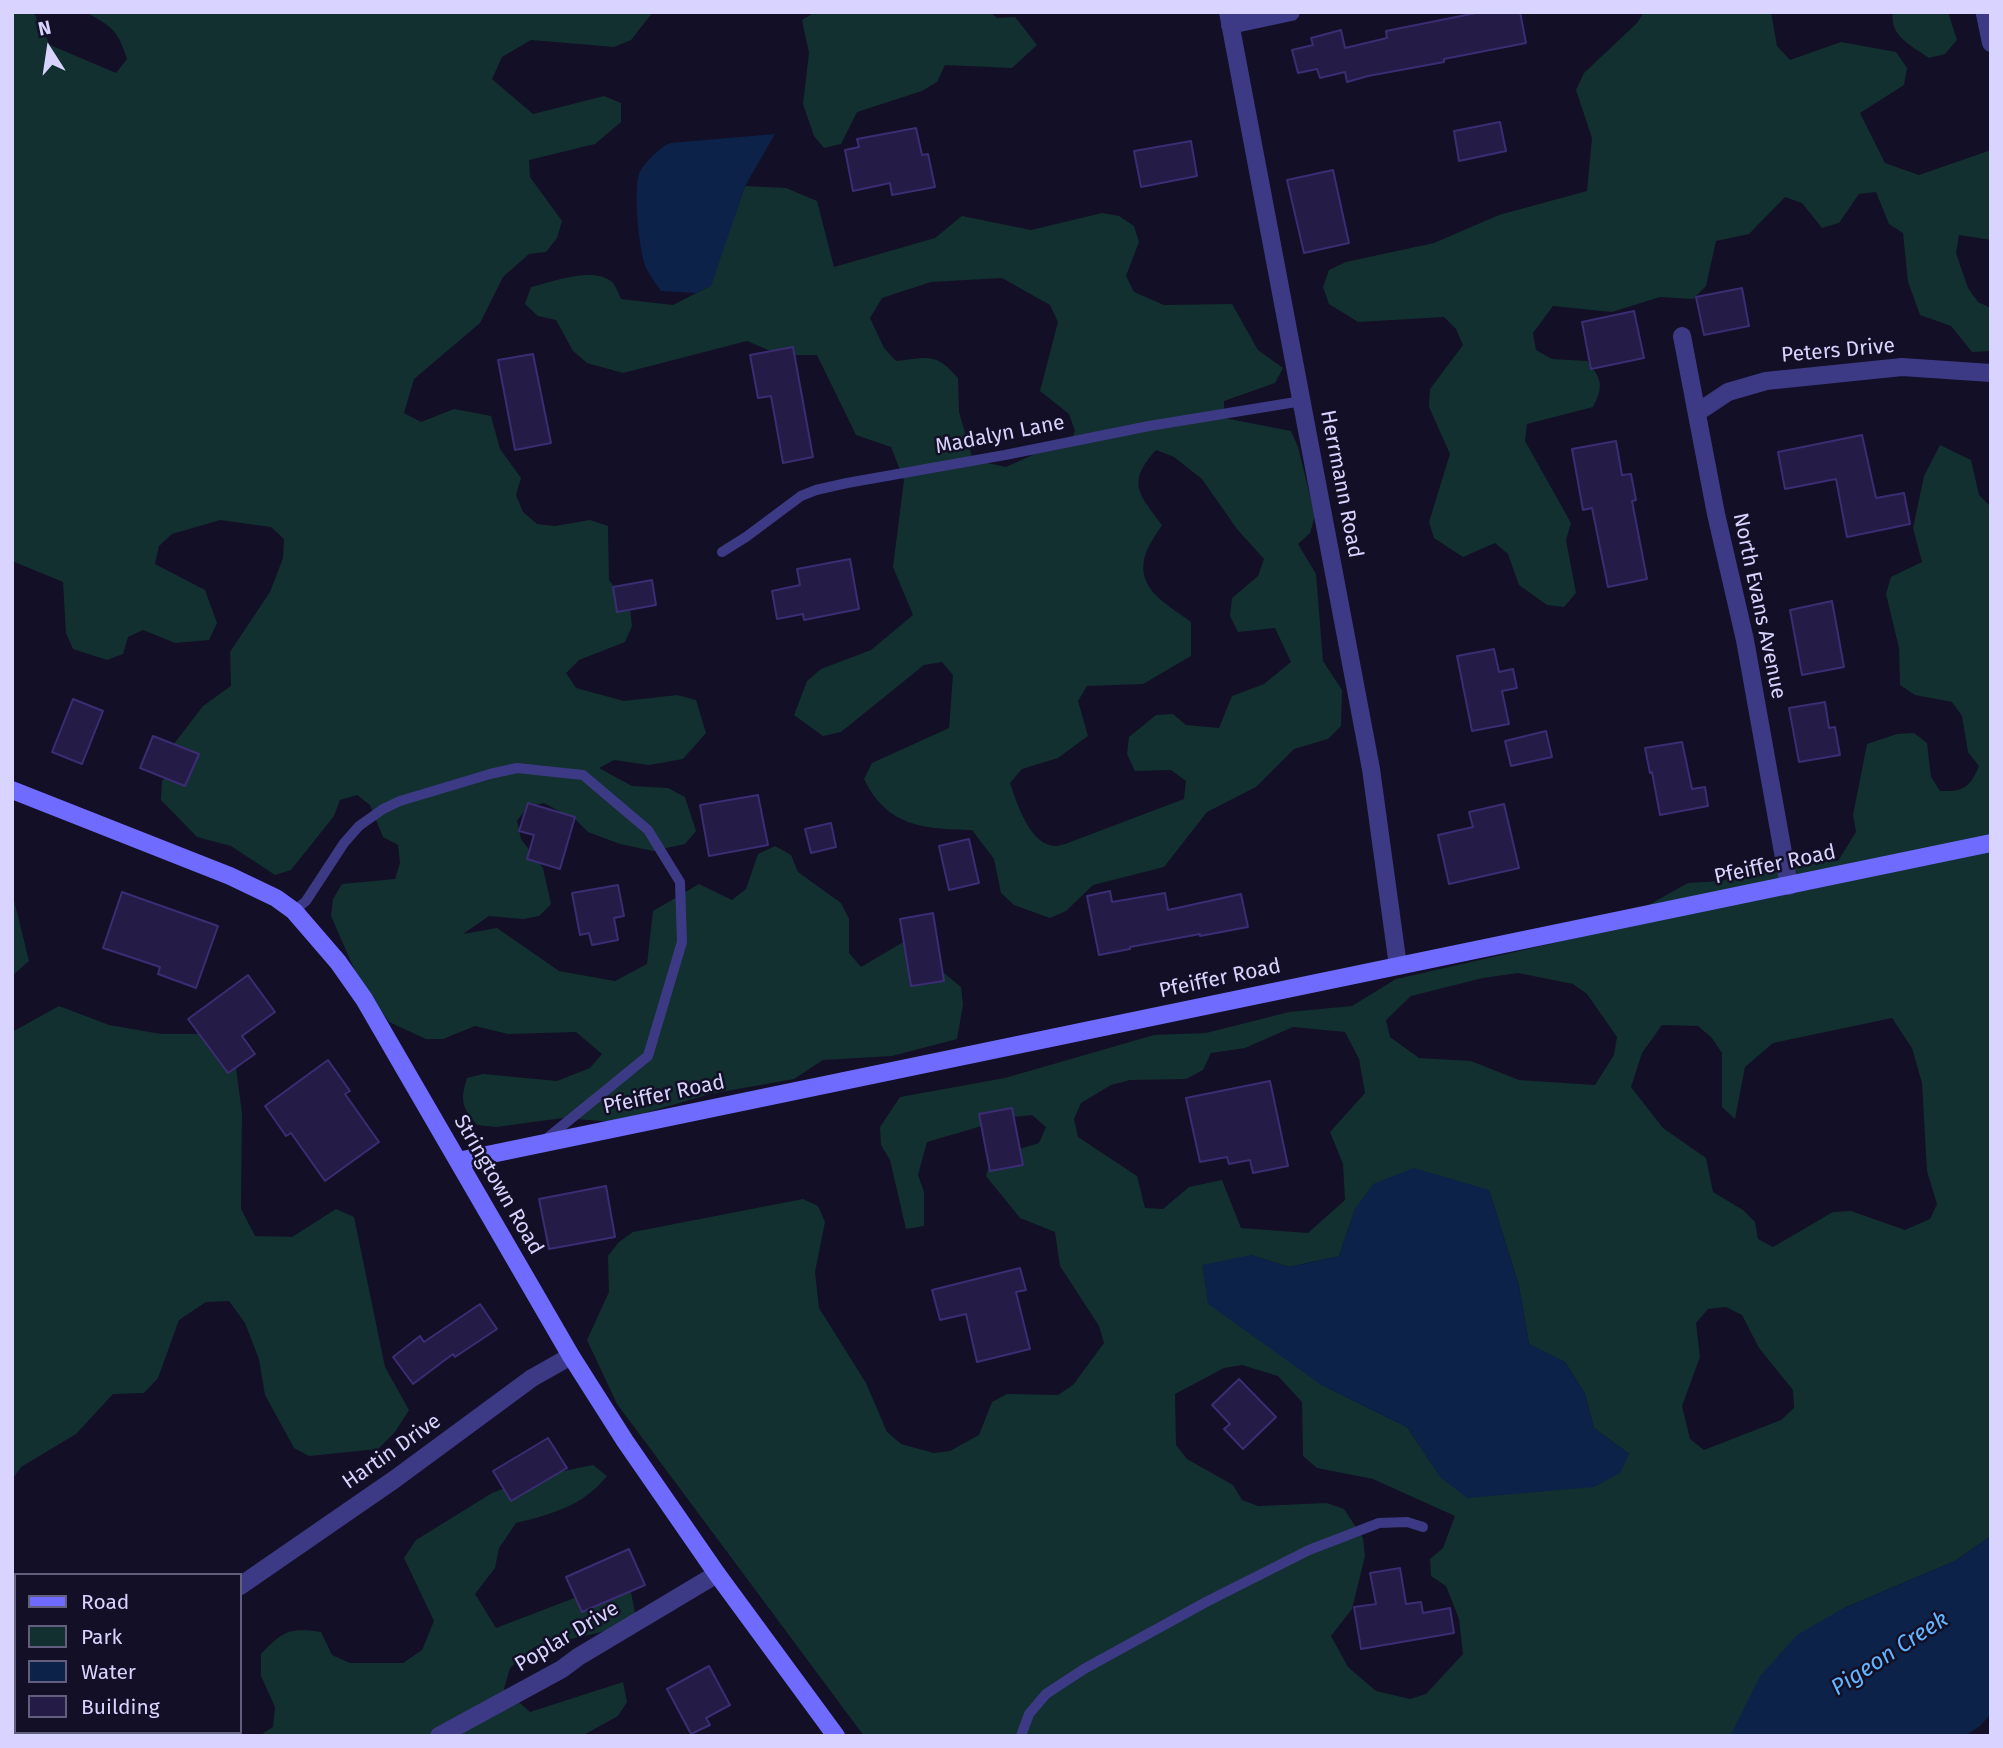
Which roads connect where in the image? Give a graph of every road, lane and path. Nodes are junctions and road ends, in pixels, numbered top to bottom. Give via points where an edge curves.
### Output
1 (1291, 12) edge
2 (1985, 14) dead end
3 (1229, 18) edge
4 (1991, 43) edge
5 (1682, 336) dead end
6 (1991, 373) edge
7 (1302, 401) junction
8 (1698, 412) junction
9 (722, 552) dead end
10 (12, 790) edge
11 (1991, 843) edge
12 (1789, 886) junction
13 (294, 911) junction
14 (1398, 966) junction
15 (539, 1145) junction
16 (458, 1161) junction
17 (571, 1356) junction
18 (1423, 1527) dead end
19 (717, 1574) junction
20 (242, 1585) edge
21 (439, 1736) edge
22 (836, 1736) edge
23 (1021, 1736) edge

1 - 3 street
2 - 4 street
3 - 7 street, Herrmann Road
5 - 8 street, North Evans Avenue
6 - 8 street, Peters Drive via 1902,367 1766,381 1728,392
7 - 9 lane, Madalyn Lane via 816,490
7 - 14 street, Herrmann Road via 1371,769
8 - 12 street, North Evans Avenue
10 - 13 street, Stringtown Road via 230,876
11 - 12 street, Pfeiffer Road
12 - 14 street, Pfeiffer Road
13 - 15 lane via 306,901 344,843 383,809 490,774 517,768 583,775 648,830 680,882 682,942 648,1056
13 - 16 street, Stringtown Road via 363,999
14 - 15 street, Pfeiffer Road
15 - 16 street, Pfeiffer Road
16 - 17 street, Stringtown Road
17 - 19 street, Stringtown Road
17 - 20 street, Hartin Drive via 532,1378
18 - 23 lane via 1407,1522 1379,1523 1308,1550 1206,1602 1046,1694 1029,1714
19 - 21 street, Poplar Drive via 562,1669
19 - 22 street, Stringtown Road

